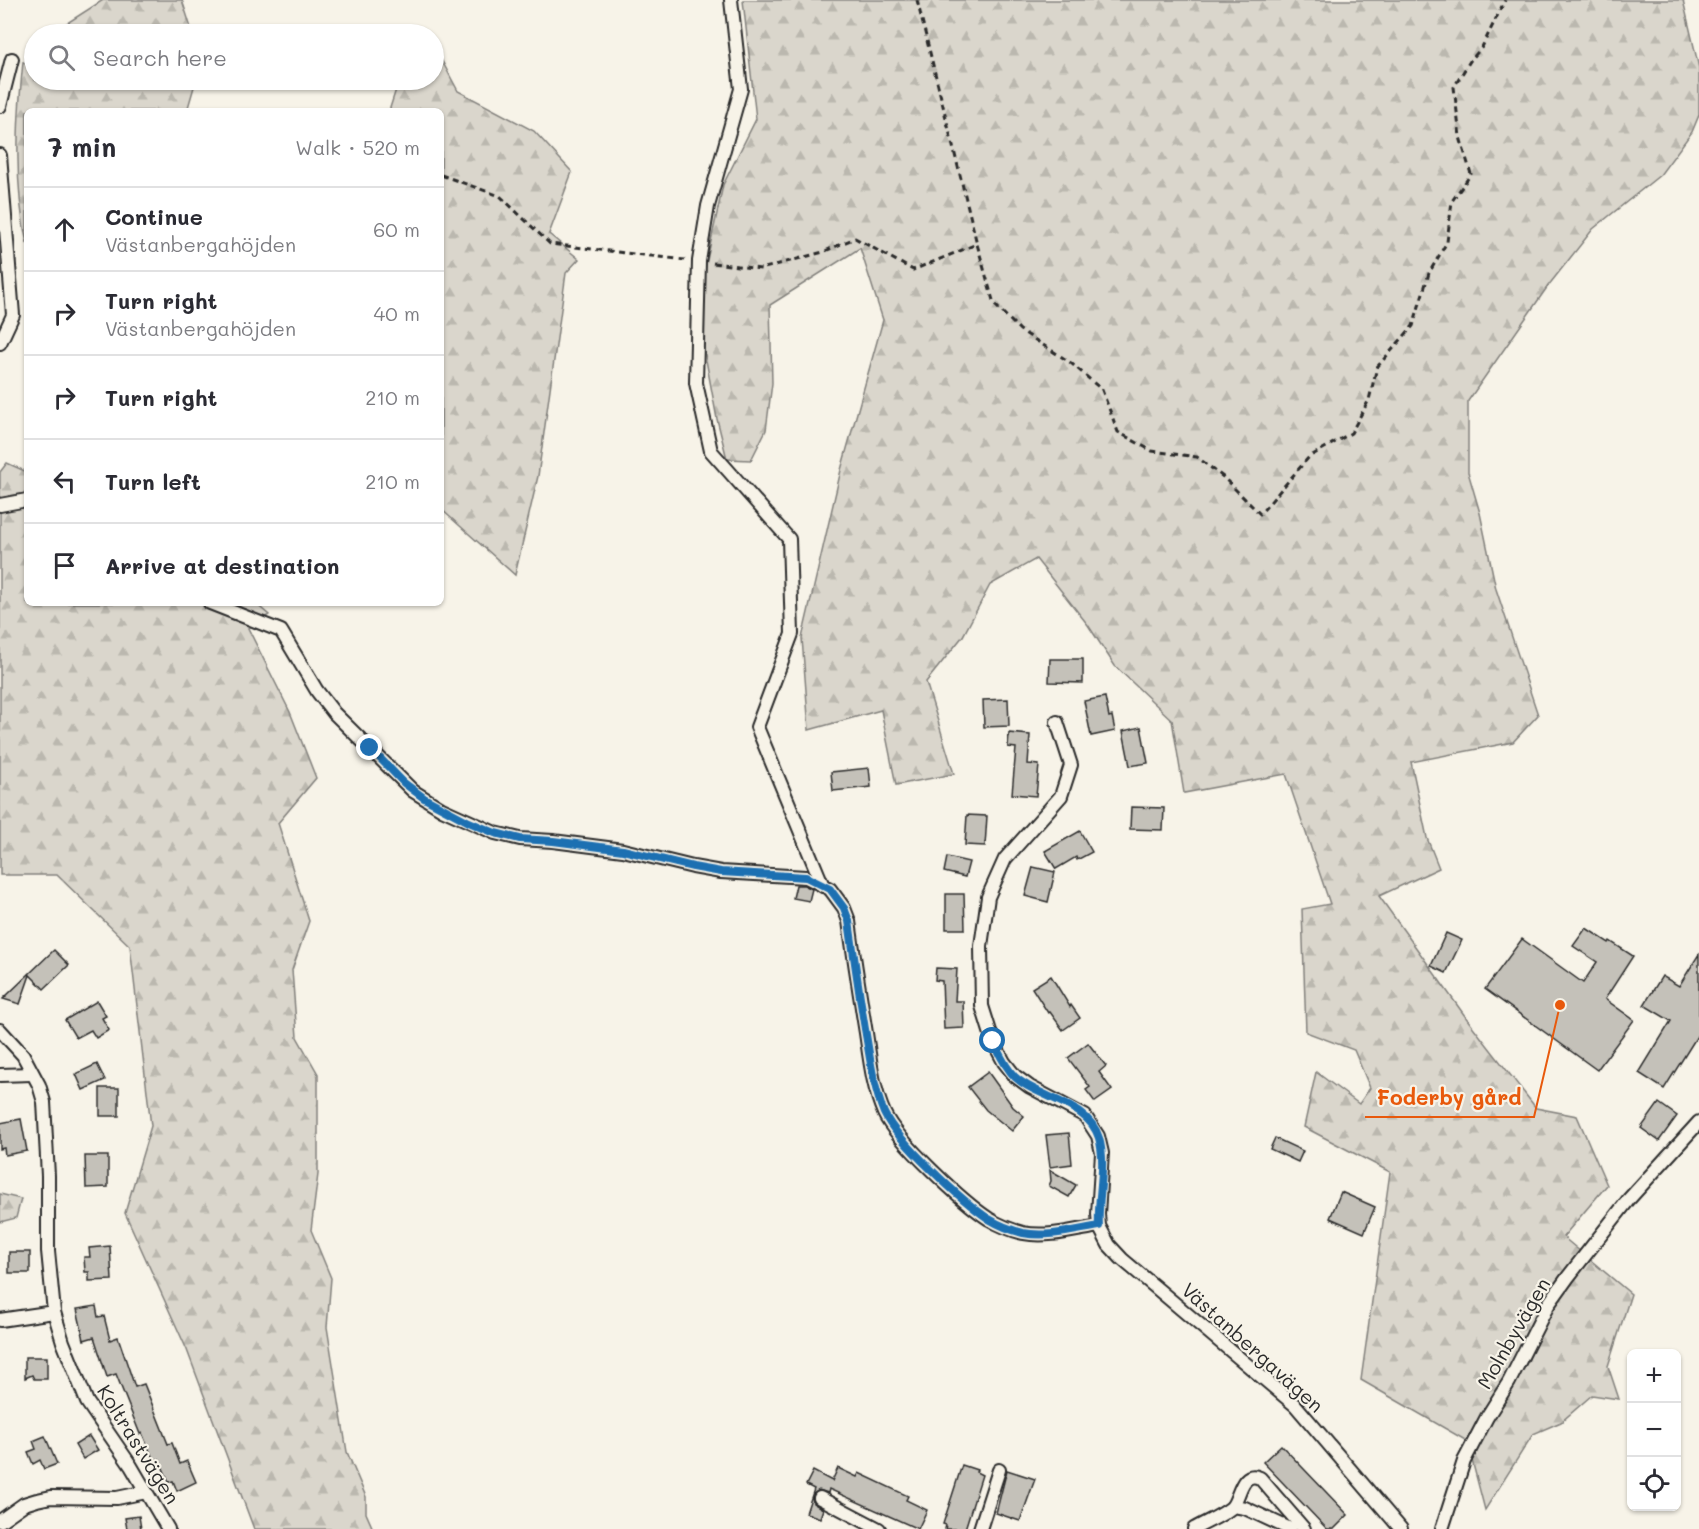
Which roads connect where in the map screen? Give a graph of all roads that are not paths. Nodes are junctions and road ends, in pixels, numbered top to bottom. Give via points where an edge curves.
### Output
1 (730, 0) edge
2 (12, 59) dead end
3 (0, 106) edge
4 (0, 155) edge
5 (0, 343) edge
6 (24, 501) edge
7 (0, 505) edge
8 (218, 606) edge
9 (1057, 722) dead end
10 (824, 886) junction
11 (0, 1030) edge
12 (32, 1074) junction
13 (0, 1075) edge
14 (1699, 1122) edge
15 (1099, 1226) junction
16 (54, 1312) junction
17 (0, 1320) edge
18 (999, 1470) dead end
19 (146, 1492) junction
20 (819, 1498) dead end
21 (1233, 1506) junction
22 (0, 1521) edge
23 (168, 1529) edge
24 (879, 1529) edge
25 (980, 1529) edge
26 (1194, 1529) edge
27 (1290, 1529) edge
28 (1304, 1529) edge
29 (1401, 1529) edge
30 (1442, 1529) edge

1 - 10 street via 741,89 708,206 699,261 696,383 711,451 789,539 792,634 757,727
2 - 3 street
4 - 5 street via 13,315
6 - 7 street
8 - 10 street via 281,631 317,691 340,720 413,791 469,822 520,839 623,850 721,872 806,877
9 - 15 street via 1071,765 1061,796 1005,859 988,897 981,946 982,1006 993,1041 1015,1076 1085,1116 1098,1136
10 - 15 street via 838,898 849,921 874,1081 892,1127 940,1178 990,1219 1008,1228 1041,1234
11 - 12 street, Koltrastvägen via 23,1055
12 - 13 street
12 - 16 street, Koltrastvägen via 39,1085 46,1125 48,1251
14 - 30 street, Molnbyvägen via 1629,1199 1548,1305 1464,1461
15 - 29 street, Västanbergavägen via 1122,1259 1296,1406
16 - 17 street
16 - 19 street, Koltrastvägen via 87,1402
18 - 25 street
19 - 22 street via 117,1498 51,1497 24,1504
19 - 23 street, Koltrastvägen
20 - 24 street
21 - 26 street
21 - 27 street
21 - 28 street via 1242,1485 1256,1476

